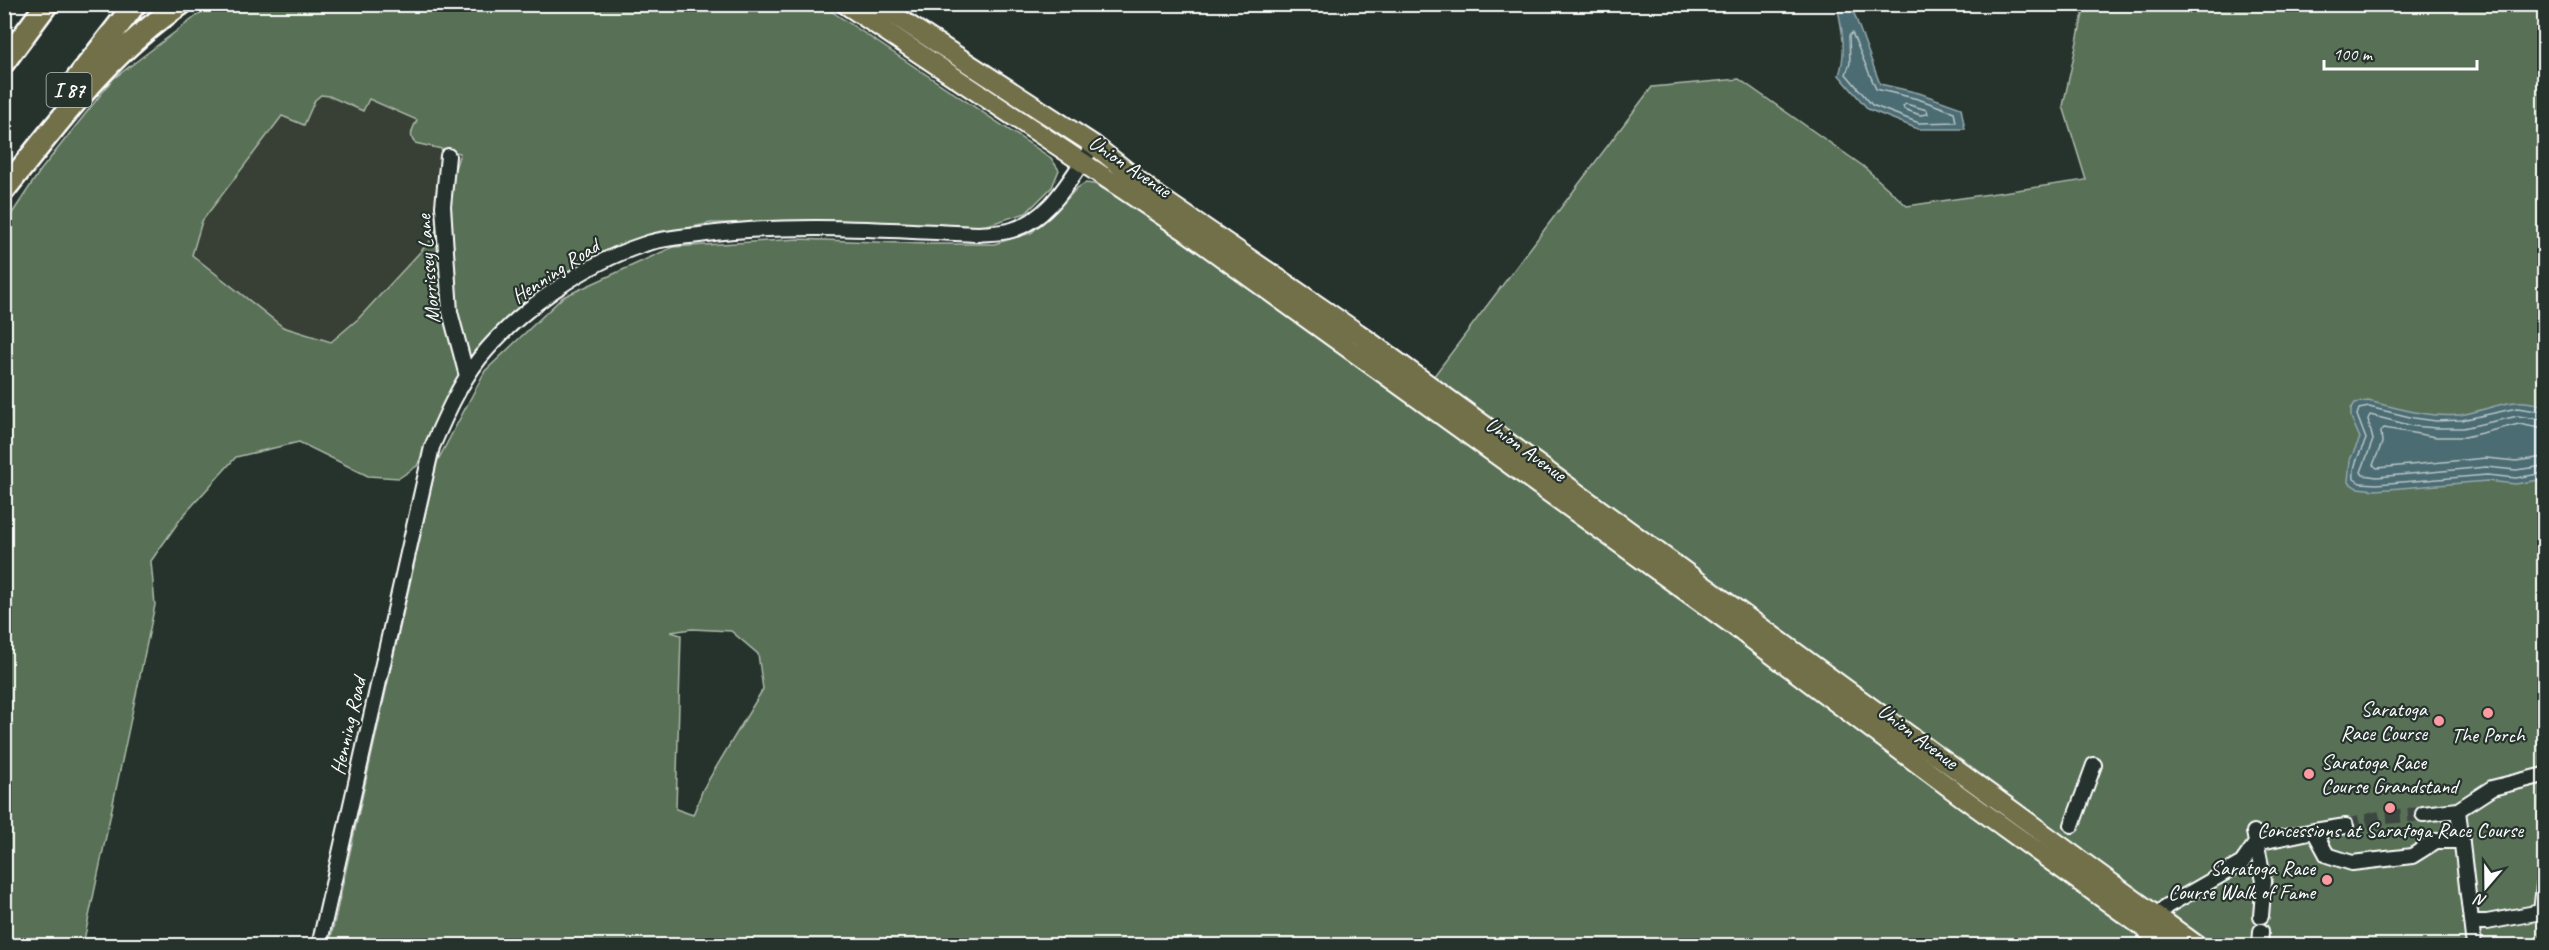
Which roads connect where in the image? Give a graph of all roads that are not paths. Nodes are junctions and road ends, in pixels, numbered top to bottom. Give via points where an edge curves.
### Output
1 (47, 4) edge
2 (135, 4) edge
3 (181, 4) edge
4 (845, 4) edge
5 (877, 4) edge
6 (4, 62) edge
7 (1094, 145) junction
8 (448, 156) dead end
9 (1082, 161) junction
10 (4, 176) edge
11 (4, 190) edge
12 (467, 376) junction
13 (2094, 765) dead end
14 (2544, 775) edge
15 (2458, 810) junction
16 (2423, 814) tunnel mouth
17 (2072, 825) dead end
18 (2346, 826) tunnel mouth
19 (2314, 831) junction
20 (2255, 838) junction
21 (2462, 841) junction
22 (2544, 886) edge
23 (2543, 911) edge
24 (2157, 915) junction
25 (2261, 916) dead end
26 (2472, 922) junction
27 (319, 945) edge
28 (2169, 945) edge
29 (2198, 945) edge
30 (2474, 945) edge

1 - 6 highway
2 - 10 highway, I 87
3 - 11 highway via 105,68
4 - 9 main road, Union Avenue
5 - 7 main road, Union Avenue
7 - 9 street, Henning Road
7 - 24 main road, Union Avenue via 1158,196 1367,339
8 - 12 street, Morrissey Lane via 443,206 450,312
9 - 12 street, Henning Road via 1050,207 1024,226 1009,231 980,234 744,228 646,243 616,255 550,294 503,333
9 - 28 main road, Union Avenue via 1184,230 1705,605
12 - 27 street, Henning Road via 432,447
13 - 17 street
14 - 15 street via 2492,788
15 - 16 street
15 - 21 street
18 - 19 street
19 - 20 street
19 - 21 street via 2327,855 2352,863 2412,856 2436,841
20 - 24 street via 2242,863
20 - 25 street via 2264,881
21 - 26 street
22 - 23 street
23 - 26 street
24 - 29 main road, Union Avenue
26 - 30 street

